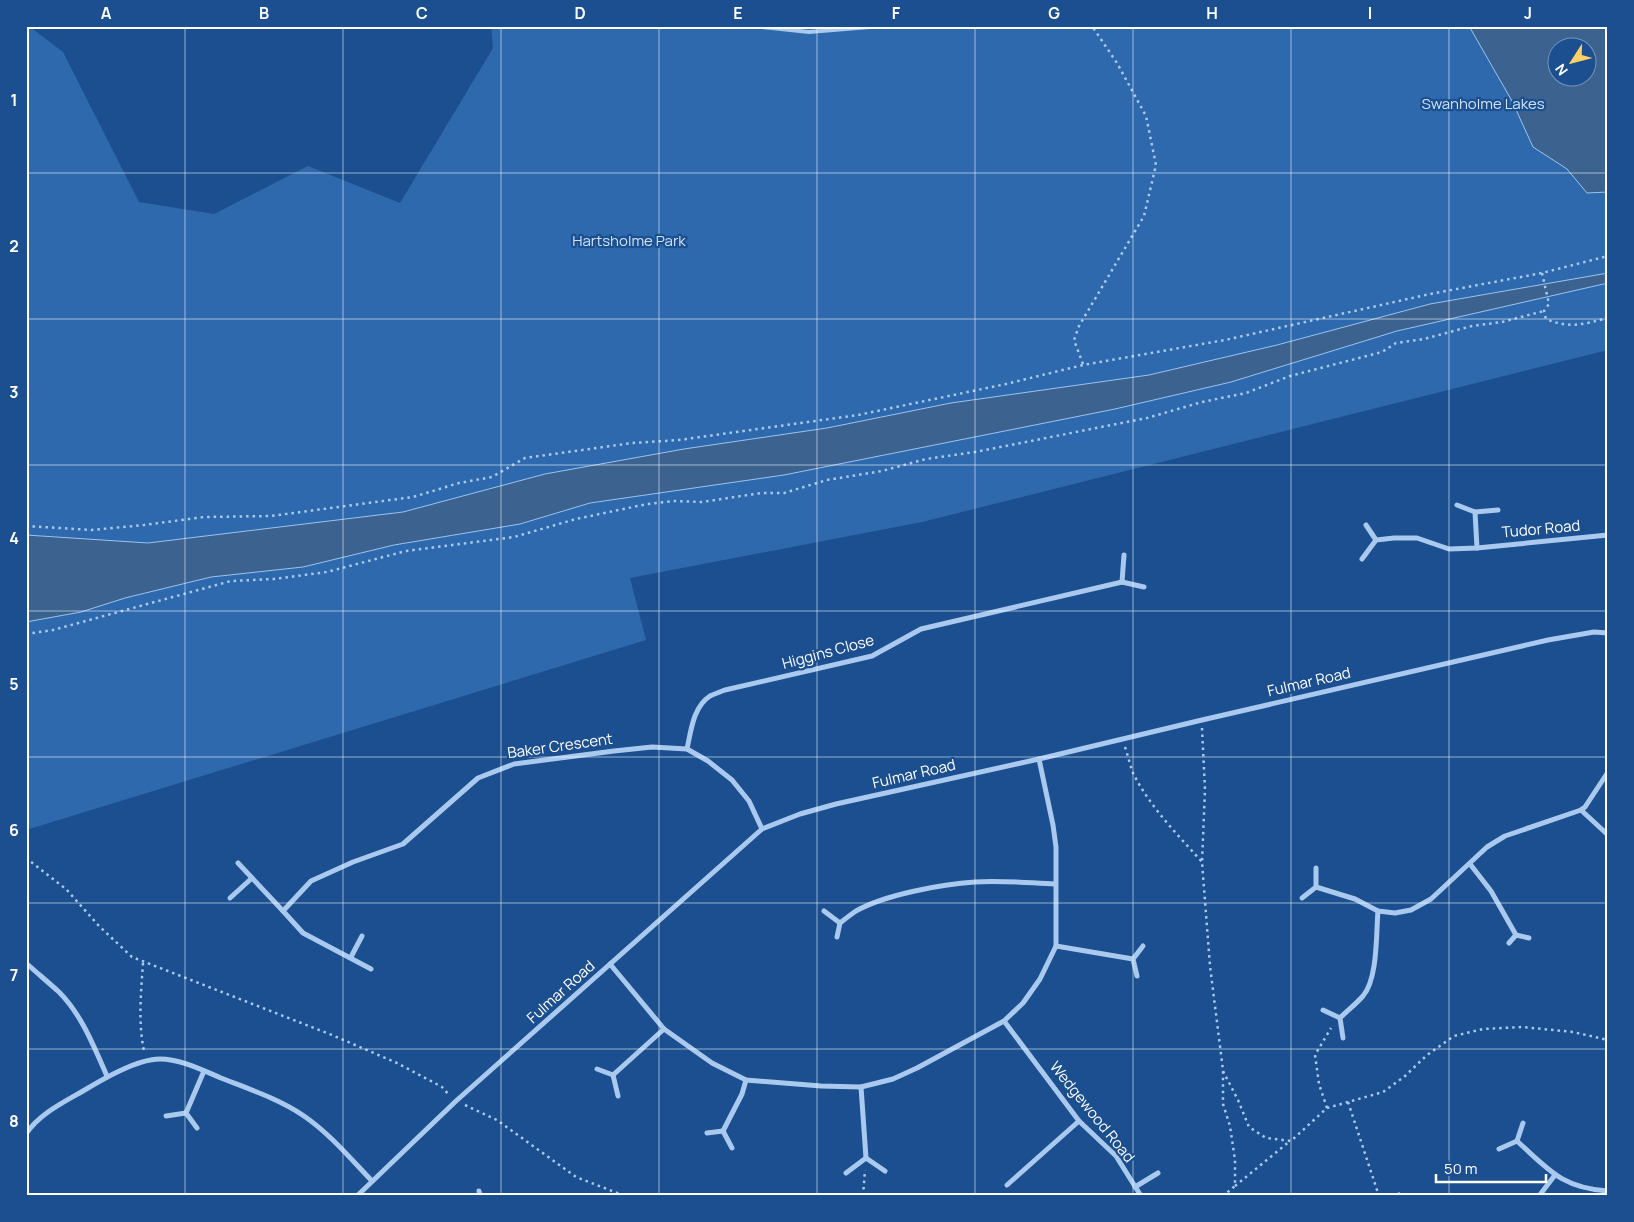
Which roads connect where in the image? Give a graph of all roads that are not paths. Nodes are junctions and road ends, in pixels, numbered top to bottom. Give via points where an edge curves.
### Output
1 (752, 26) edge
2 (882, 26) edge
3 (1457, 504) dead end
4 (1498, 510) dead end
5 (1475, 512) junction
6 (1366, 525) dead end
7 (1608, 535) edge
8 (1376, 540) junction
9 (1477, 548) junction
10 (1124, 555) dead end
11 (1362, 559) dead end
12 (1122, 582) junction
13 (1144, 586) dead end
14 (1608, 633) edge
15 (687, 749) junction
16 (1039, 759) junction
17 (1608, 772) edge
18 (1581, 810) junction
19 (762, 828) junction
20 (1608, 835) edge
21 (238, 863) dead end
22 (1470, 864) junction
23 (1316, 868) dead end
24 (252, 878) junction
25 (1055, 884) junction
26 (1316, 887) junction
27 (230, 898) dead end
28 (1302, 898) dead end
29 (283, 911) junction
30 (824, 911) dead end
31 (1378, 911) junction
32 (840, 922) junction
33 (1516, 935) junction
34 (362, 936) dead end
35 (837, 937) dead end
36 (1529, 938) dead end
37 (1509, 943) dead end
38 (1056, 946) junction
39 (1143, 946) dead end
40 (351, 957) junction
41 (1133, 959) junction
42 (26, 963) edge
43 (610, 964) junction
44 (372, 969) dead end
45 (1137, 976) dead end
46 (1323, 1010) dead end
47 (1340, 1018) junction
48 (1004, 1021) junction
49 (664, 1028) junction
50 (1343, 1038) dead end
51 (597, 1069) dead end
52 (204, 1071) junction
53 (613, 1075) junction
54 (107, 1076) junction
55 (746, 1080) junction
56 (861, 1087) junction
57 (618, 1096) dead end
58 (186, 1113) junction
59 (166, 1116) dead end
60 (1079, 1121) junction
61 (1523, 1123) dead end
62 (197, 1128) dead end
63 (723, 1131) junction
64 (707, 1133) dead end
65 (26, 1134) edge
66 (1517, 1142) junction
67 (732, 1148) dead end
68 (1499, 1149) dead end
69 (866, 1158) junction
70 (885, 1171) dead end
71 (846, 1173) dead end
72 (1158, 1173) dead end
73 (1555, 1175) junction
74 (372, 1182) junction
75 (1007, 1185) dead end
76 (1134, 1188) junction
77 (1608, 1191) edge
78 (357, 1196) edge
79 (1140, 1196) edge
80 (1539, 1196) edge

1 - 2 lane via 808,32
3 - 5 street, Tudor Road
4 - 5 street, Tudor Road
5 - 9 street
6 - 8 street
7 - 9 street, Tudor Road
8 - 9 street, Tudor Road via 1417,538 1449,548
8 - 11 street
10 - 12 street
12 - 13 street, Higgins Close
12 - 15 street, Higgins Close via 921,629 872,656 725,690 710,696 700,706
14 - 16 street, Fulmar Road via 1594,632 1548,640
15 - 19 street, Baker Crescent via 732,780 749,801
15 - 29 street, Baker Crescent via 614,751 514,764 494,770 478,778 403,844 311,881
16 - 19 street, Fulmar Road via 836,804
16 - 25 street via 1056,847
17 - 18 street
18 - 20 street
18 - 22 street via 1505,836 1487,847
19 - 43 street, Fulmar Road
21 - 24 street
22 - 31 street via 1431,899 1411,910
22 - 33 street
23 - 26 street
24 - 27 street
24 - 29 street
25 - 32 street via 975,882 939,887 874,903
25 - 38 street
26 - 28 street
26 - 31 street via 1355,899
29 - 40 street via 303,933
30 - 32 street
31 - 47 street via 1369,985 1364,996
32 - 35 street
33 - 36 street
33 - 37 street
34 - 40 street
38 - 41 street
38 - 48 street via 1023,1004
39 - 41 street
40 - 44 street
41 - 45 street
42 - 54 street via 60,992 75,1012
43 - 49 street
43 - 74 street, Fulmar Road via 456,1101
46 - 47 street
47 - 50 street
48 - 56 street via 892,1080
48 - 60 street, Wedgewood Road
49 - 53 street
49 - 55 street via 712,1063
51 - 53 street
52 - 54 street via 160,1059 146,1060
52 - 58 street
52 - 74 street via 281,1102 303,1116 330,1136
53 - 57 street
54 - 65 street via 46,1114
55 - 56 street
55 - 63 street
56 - 69 street
58 - 59 street
58 - 62 street
60 - 75 street
60 - 76 street, Wedgewood Road via 1116,1156
61 - 66 street
63 - 64 street
63 - 67 street
66 - 68 street
66 - 73 street
69 - 70 street
69 - 71 street
72 - 76 street
73 - 77 street via 1570,1184
73 - 80 street
74 - 78 street, Fulmar Road
76 - 79 street, Wedgewood Road

